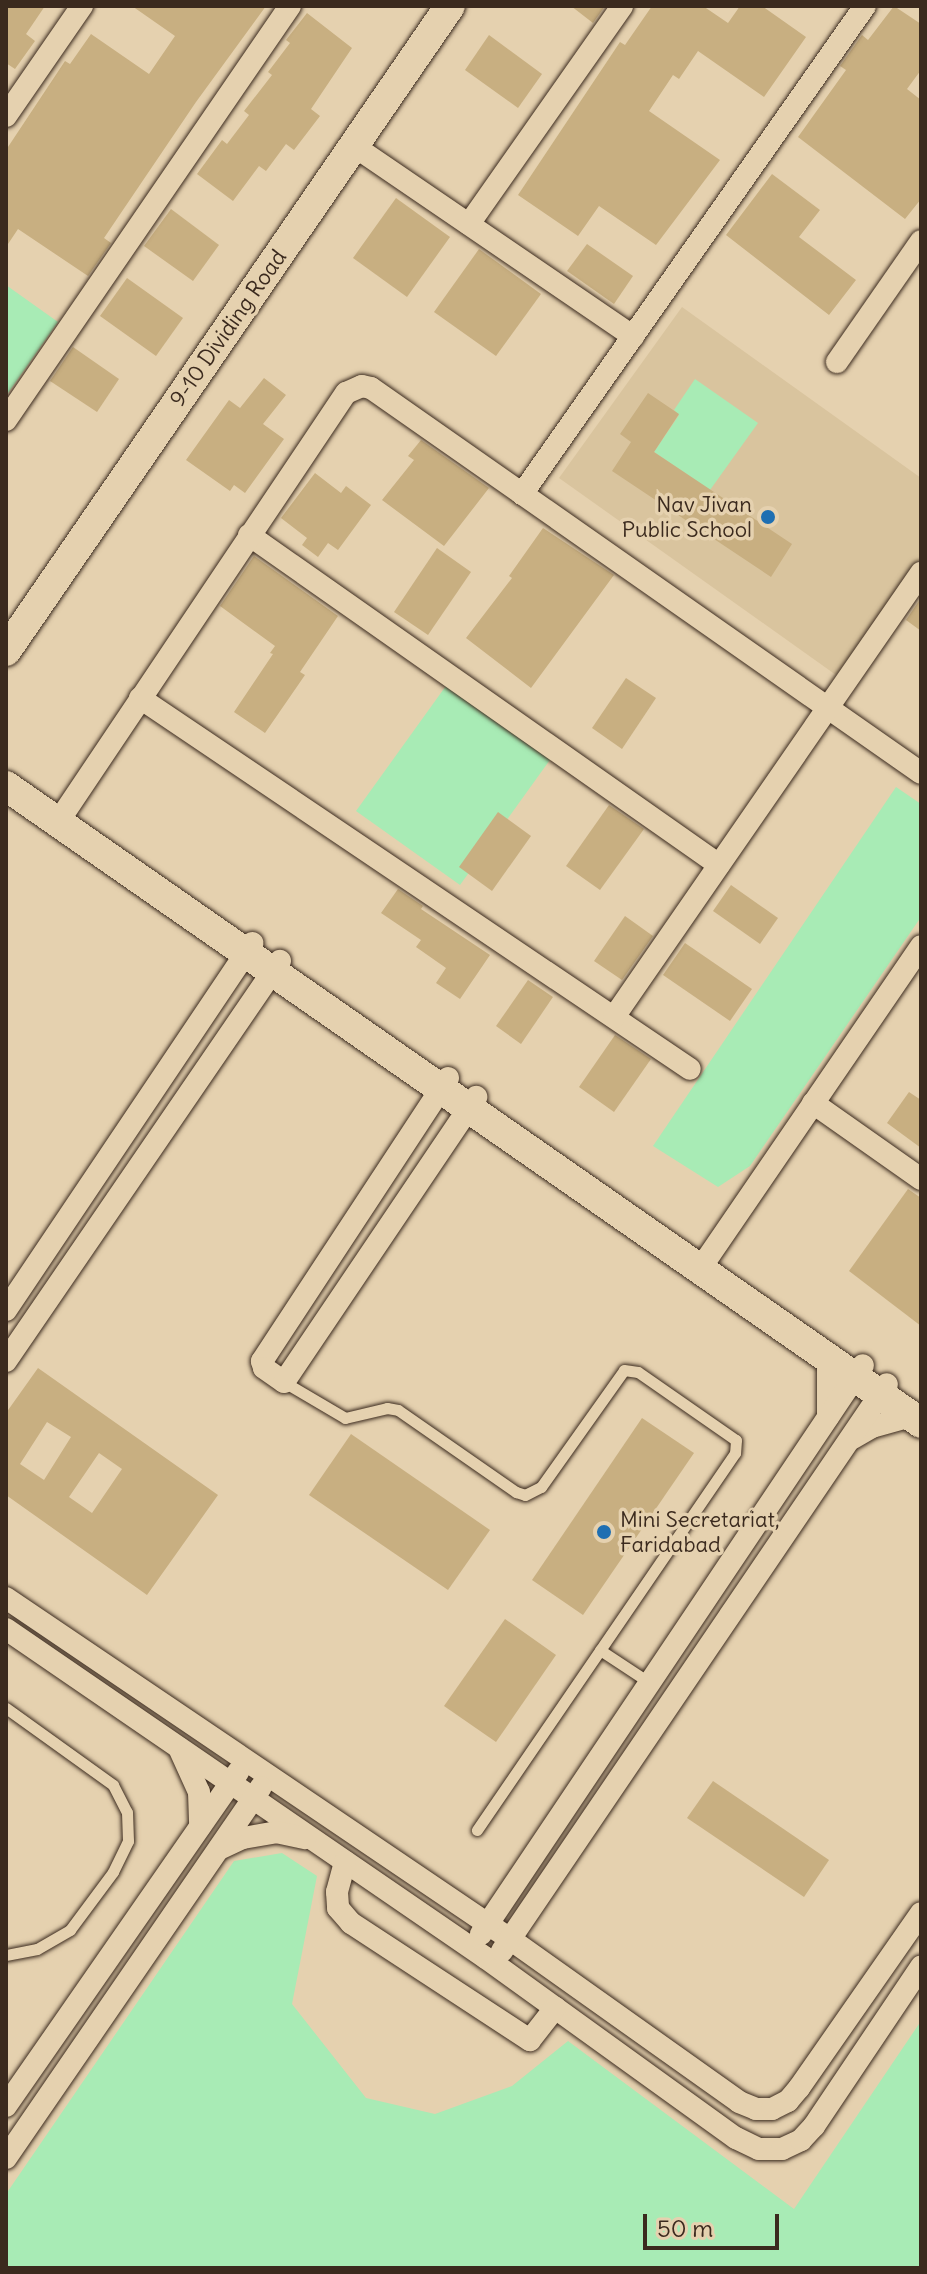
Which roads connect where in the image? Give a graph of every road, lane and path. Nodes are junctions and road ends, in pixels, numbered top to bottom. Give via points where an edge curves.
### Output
1 (82, 6) edge
2 (290, 6) edge
3 (450, 6) edge
4 (622, 6) edge
5 (865, 6) edge
6 (6, 116) edge
7 (354, 146) junction
8 (469, 224) junction
9 (921, 241) edge
10 (633, 336) junction
11 (837, 362) dead end
12 (6, 420) edge
13 (522, 494) junction
14 (249, 535) junction
15 (921, 573) edge
16 (6, 651) edge
17 (140, 698) junction
18 (829, 706) junction
19 (6, 771) edge
20 (921, 773) edge
21 (6, 786) edge
22 (61, 817) junction
23 (719, 865) junction
24 (921, 946) edge
25 (250, 947) junction
26 (277, 966) junction
27 (614, 1017) junction
28 (690, 1069) dead end
29 (445, 1083) junction
30 (473, 1102) junction
31 (813, 1103) junction
32 (921, 1179) edge
33 (704, 1263) junction
34 (6, 1310) edge
35 (828, 1358) junction
36 (6, 1361) edge
37 (859, 1371) junction
38 (284, 1382) junction
39 (884, 1389) junction
40 (918, 1415) edge
41 (828, 1418) junction
42 (849, 1440) junction
43 (6, 1598) edge
44 (6, 1629) edge
45 (600, 1650) junction
46 (650, 1683) junction
47 (6, 1708) edge
48 (178, 1746) junction
49 (246, 1761) junction
50 (269, 1777) junction
51 (230, 1782) junction
52 (254, 1799) junction
53 (200, 1826) junction
54 (477, 1830) dead end
55 (314, 1840) junction
56 (219, 1849) junction
57 (345, 1862) junction
58 (921, 1913) edge
59 (488, 1924) junction
60 (510, 1939) junction
61 (470, 1947) junction
62 (6, 1955) edge
63 (493, 1963) junction
64 (921, 1967) edge
65 (555, 2008) junction
66 (10, 2093) edge
67 (6, 2158) edge

1 - 6 street
2 - 12 street
3 - 7 street, 9-10 Dividing Road
4 - 8 street
5 - 10 street
7 - 8 street
7 - 16 street, 9-10 Dividing Road
8 - 10 street
9 - 11 street
10 - 13 street
13 - 14 street via 362,386 346,393
13 - 18 street
14 - 17 street
14 - 23 street
15 - 18 street
17 - 22 street
17 - 27 street
18 - 20 street
18 - 23 street
19 - 22 street
21 - 22 street
22 - 25 street
23 - 27 street
24 - 31 street
25 - 26 street
25 - 34 street
26 - 29 street
26 - 36 street
27 - 28 street
29 - 30 street
29 - 38 street via 262,1361
30 - 33 street
30 - 38 street
31 - 32 street
31 - 33 street
33 - 35 street
33 - 37 street
35 - 37 street
35 - 41 street
37 - 39 street
37 - 41 street
38 - 45 lane via 345,1418 398,1410 525,1495 541,1487 624,1370 638,1372 731,1434 735,1453
39 - 40 street
39 - 42 street
40 - 42 street via 872,1427
41 - 46 street
42 - 60 street
43 - 49 street
44 - 48 street
45 - 46 lane
45 - 54 lane
46 - 59 street
47 - 62 lane via 113,1785 127,1812 128,1841 113,1872 70,1930 37,1949
48 - 51 street
48 - 53 street via 199,1792
49 - 50 street
49 - 51 street
50 - 52 street
50 - 59 street
51 - 52 street
51 - 53 street
52 - 55 street
52 - 56 street
53 - 66 street
55 - 56 street via 276,1832
55 - 57 street
56 - 67 street
57 - 61 street
57 - 65 street via 338,1908 351,1923 530,2040
58 - 60 street via 799,2088 772,2109 739,2102
59 - 60 street
59 - 61 street
60 - 63 street
61 - 63 street
63 - 65 street
64 - 65 street via 814,2126 782,2149 759,2149 736,2138

